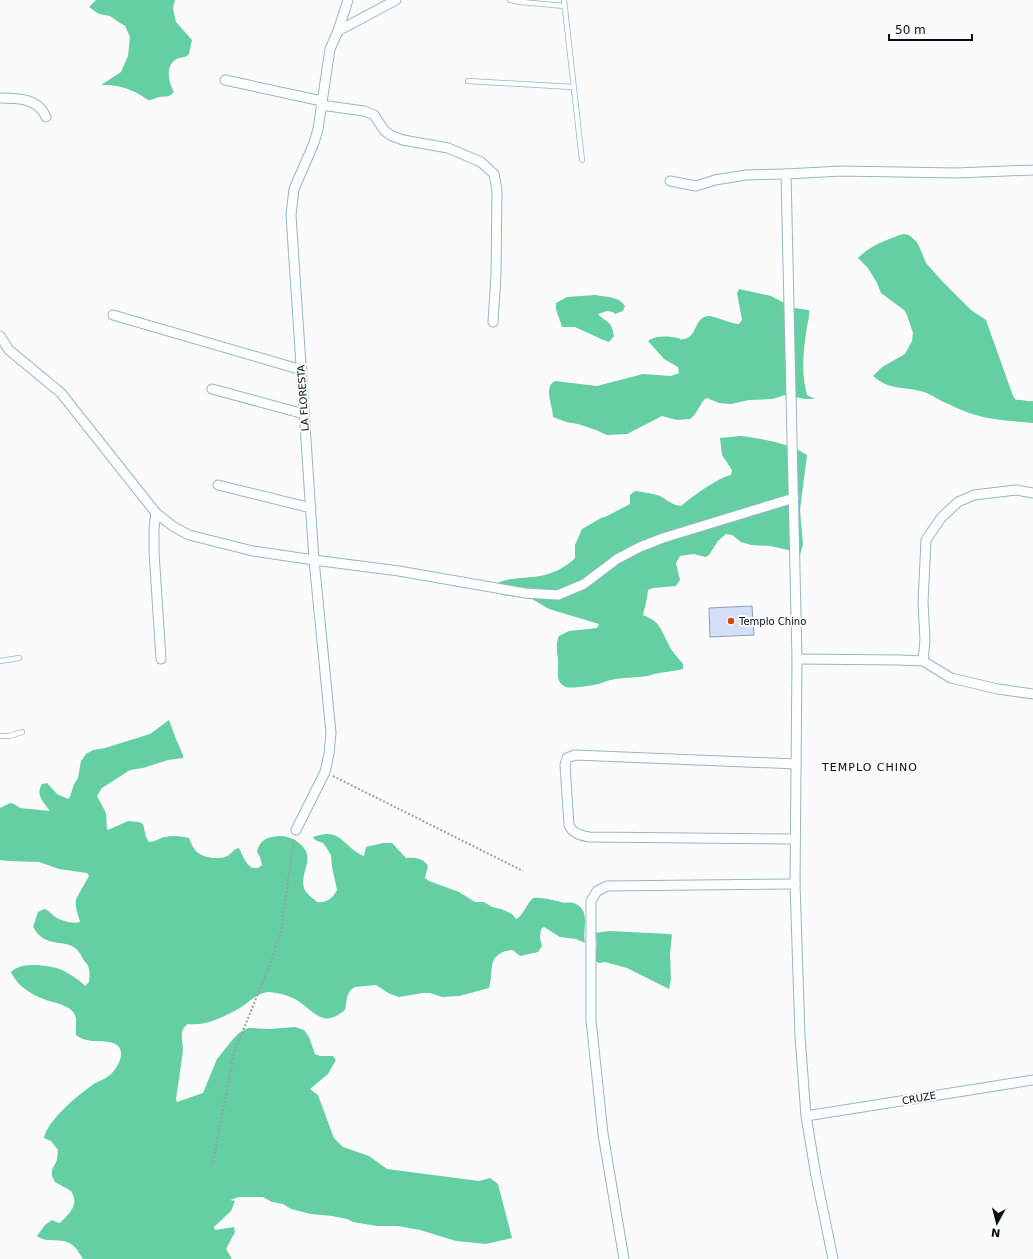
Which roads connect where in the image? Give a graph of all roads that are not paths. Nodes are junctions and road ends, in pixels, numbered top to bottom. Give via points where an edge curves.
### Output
1 (348, 0) edge
2 (396, 0) edge
3 (510, 0) edge
4 (564, 0) edge
5 (564, 6) junction
6 (338, 31) junction
7 (225, 80) dead end
8 (468, 81) dead end
9 (573, 87) junction
10 (0, 98) edge
11 (321, 103) junction
12 (46, 117) dead end
13 (582, 160) dead end
14 (1033, 170) edge
15 (786, 174) junction
16 (670, 182) dead end
17 (113, 316) dead end
18 (493, 322) dead end
19 (0, 336) edge
20 (302, 370) junction
21 (212, 389) dead end
22 (304, 414) junction
23 (218, 485) dead end
24 (1033, 493) edge
25 (794, 498) junction
26 (311, 508) junction
27 (156, 513) junction
28 (314, 560) junction
29 (19, 658) dead end
30 (161, 659) dead end
31 (797, 659) junction
32 (0, 661) edge
33 (923, 662) junction
34 (1033, 694) edge
35 (22, 732) dead end
36 (0, 736) edge
37 (796, 764) junction
38 (296, 830) road end
39 (795, 839) junction
40 (795, 884) junction
41 (1033, 1080) edge
42 (806, 1116) junction
43 (624, 1259) edge
44 (833, 1259) edge

1 - 6 street, LA FLORESTA
2 - 6 street
3 - 5 lane
4 - 5 lane
5 - 9 lane
6 - 11 street, LA FLORESTA via 330,49
7 - 11 street
8 - 9 lane
9 - 13 lane
10 - 12 street via 26,99 37,105
11 - 18 street via 374,115 390,135 403,140 448,148 481,162 494,174 497,190
11 - 20 street, LA FLORESTA via 316,136 294,189 291,215
14 - 15 street via 956,173 841,171
15 - 16 street via 746,174 696,186
15 - 25 street
17 - 20 street
19 - 27 street via 9,350 61,393
20 - 22 street, LA FLORESTA
21 - 22 street
22 - 26 street, LA FLORESTA
23 - 26 street
24 - 33 street via 1016,490 974,495 958,502 941,518 926,540
25 - 28 street via 640,547 617,559 584,584 558,595 525,593 399,571
25 - 31 street
26 - 28 street, LA FLORESTA
27 - 28 street via 189,536 253,551
27 - 30 street via 154,552
28 - 38 street, LA FLORESTA via 331,733 325,772
29 - 32 lane
31 - 33 street
31 - 37 street
33 - 34 street via 951,678
35 - 36 lane
37 - 39 street
37 - 39 street via 575,755 568,758 565,765 569,825 578,835
39 - 40 street
40 - 42 street via 800,1036
40 - 43 street via 607,886 597,891 591,901 591,1020 603,1134
41 - 42 street, CRUZE
42 - 44 street

